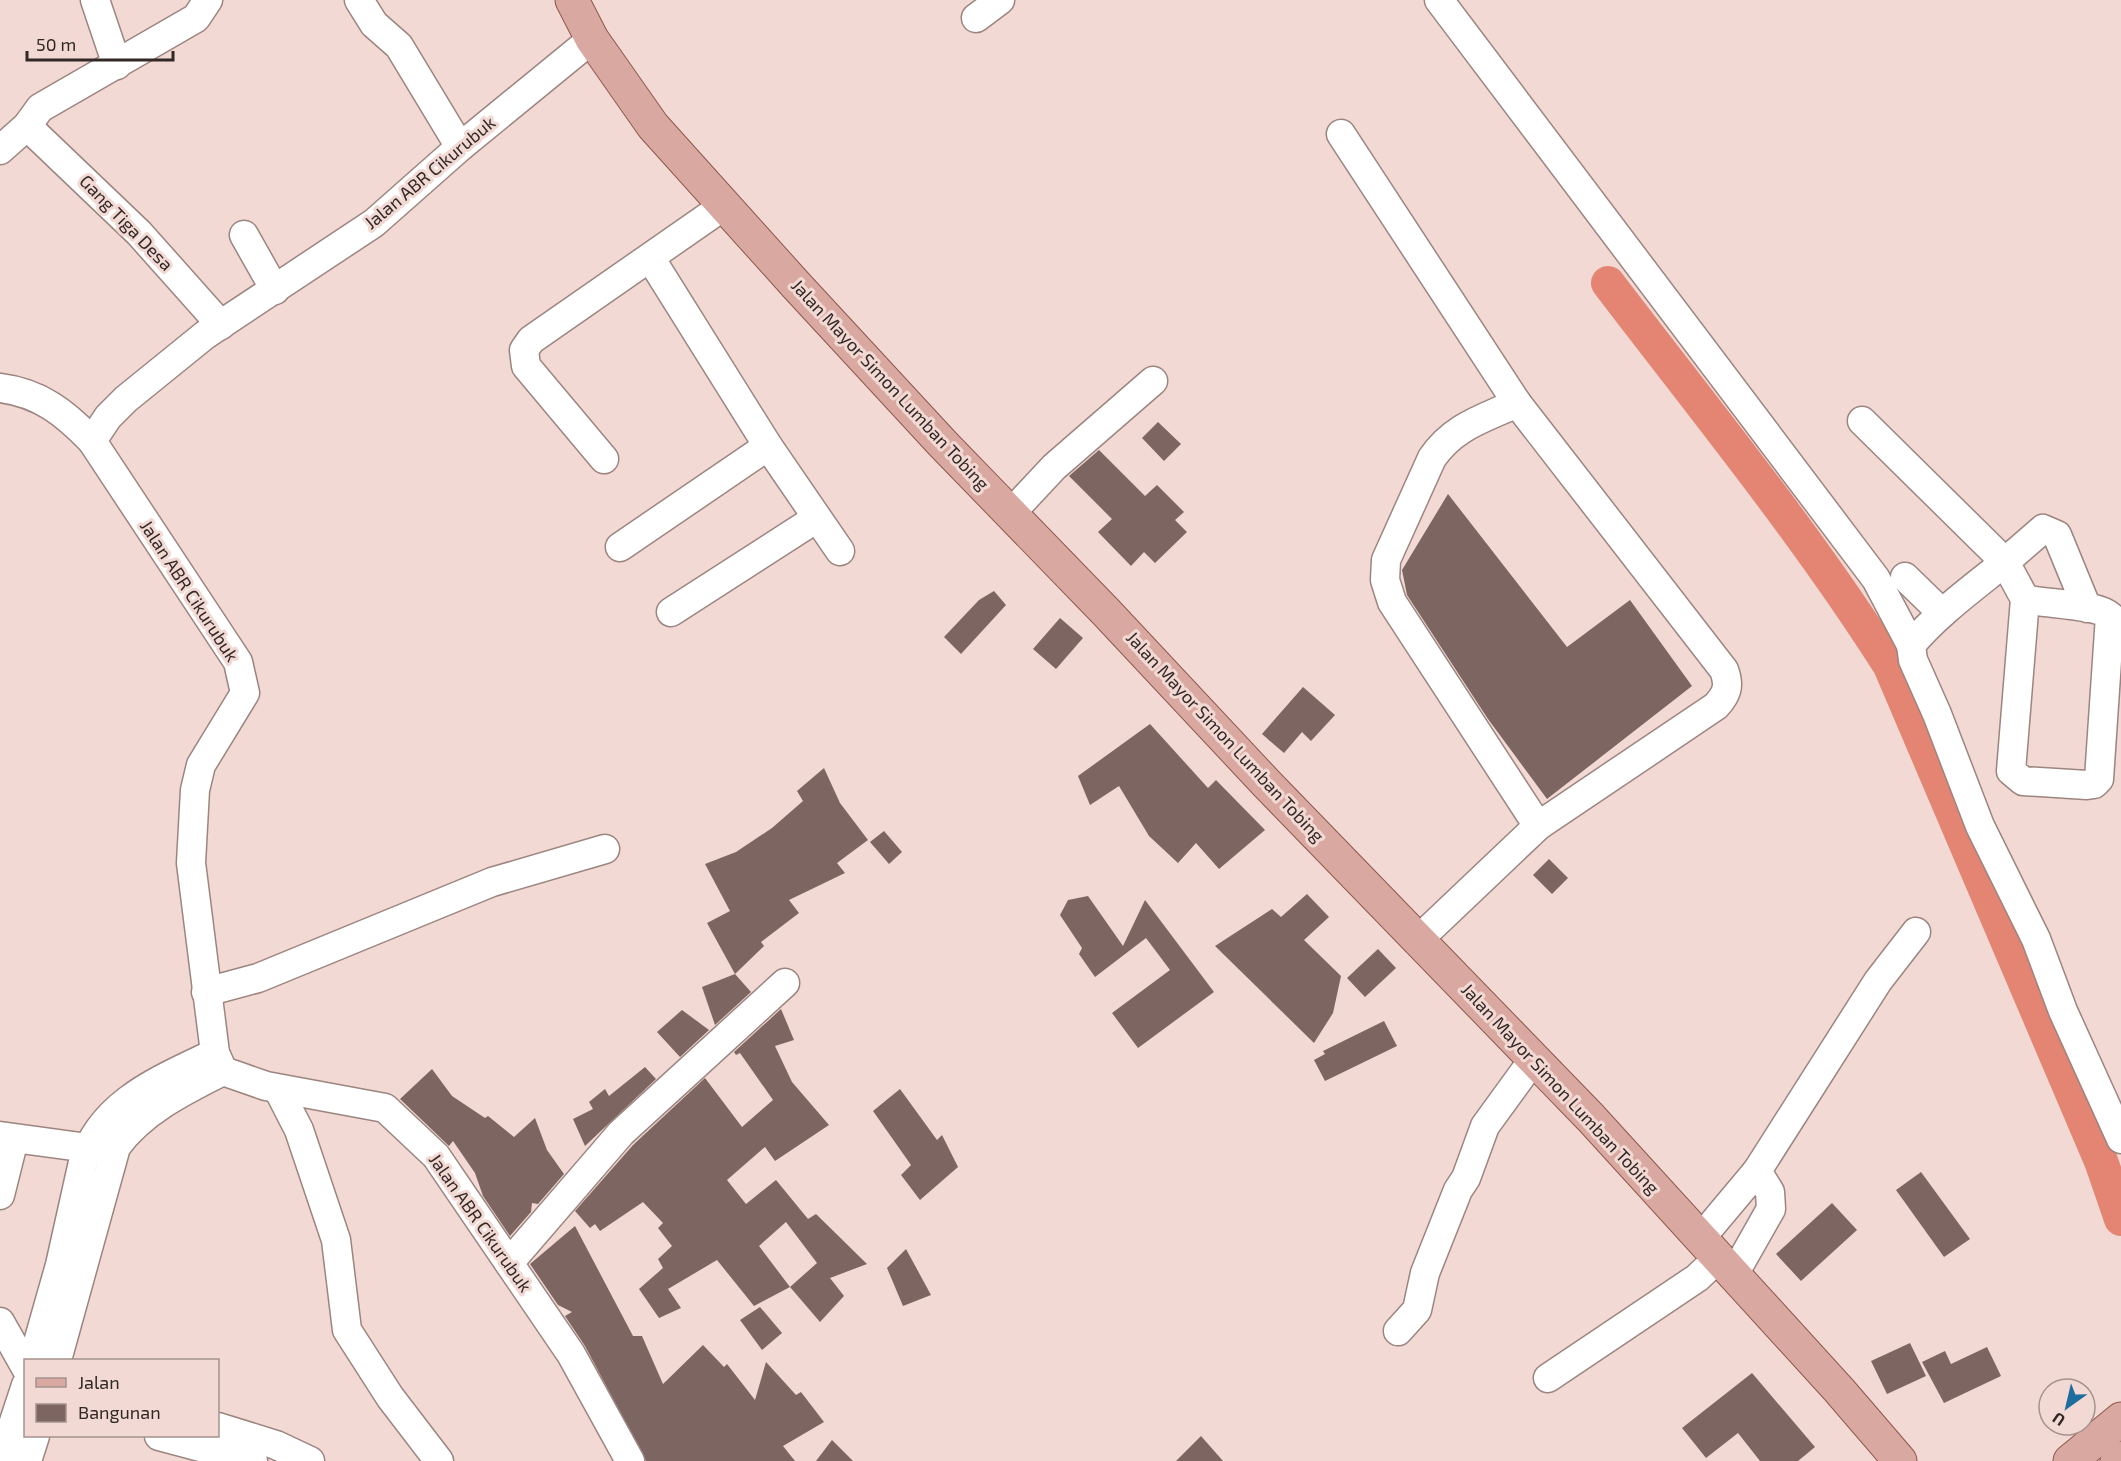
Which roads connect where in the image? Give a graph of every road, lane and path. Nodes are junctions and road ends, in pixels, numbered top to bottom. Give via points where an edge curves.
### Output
1 (95, 0) edge
2 (208, 0) edge
3 (360, 0) edge
4 (572, 0) edge
5 (1000, 0) edge
6 (1439, 0) edge
7 (976, 18) dead end
8 (592, 39) junction
9 (117, 64) junction
10 (27, 126) junction
11 (1341, 134) dead end
12 (460, 147) junction
13 (0, 150) edge
14 (725, 206) junction
15 (244, 235) dead end
16 (651, 259) junction
17 (275, 290) junction
18 (220, 325) junction
19 (1153, 381) dead end
20 (0, 388) edge
21 (1518, 403) junction
22 (1862, 421) dead end
23 (92, 441) junction
24 (768, 446) junction
25 (604, 459) dead end
26 (1011, 513) junction
27 (817, 518) junction
28 (620, 547) dead end
29 (840, 551) dead end
30 (2005, 562) junction
31 (1905, 577) dead end
32 (2025, 599) junction
33 (2087, 608) junction
34 (671, 612) dead end
35 (1942, 613) junction
36 (1911, 645) junction
37 (1538, 826) junction
38 (605, 849) dead end
39 (1916, 932) dead end
40 (1419, 939) junction
41 (784, 983) dead end
42 (206, 992) junction
43 (1533, 1060) junction
44 (219, 1062) junction
45 (278, 1089) junction
46 (7, 1137) edge
47 (2121, 1139) edge
48 (88, 1148) junction
49 (1757, 1170) junction
50 (0, 1195) edge
51 (1717, 1258) junction
52 (509, 1263) junction
53 (0, 1322) edge
54 (1398, 1330) dead end
55 (33, 1359) edge
56 (57, 1359) edge
57 (24, 1364) edge
58 (1548, 1378) dead end
59 (24, 1394) edge
60 (2121, 1419) edge
61 (219, 1427) edge
62 (35, 1437) edge
63 (163, 1437) edge
64 (2121, 1458) edge
65 (1900, 1460) edge
66 (1, 1461) edge
67 (27, 1461) edge
68 (253, 1461) edge
69 (310, 1461) edge
70 (440, 1461) edge
71 (630, 1461) edge
72 (2070, 1461) edge
73 (2117, 1461) edge

1 - 9 street
2 - 9 street via 196,18
3 - 12 street via 374,24 399,46
4 - 8 main road, Jalan Mayor Simon Lumban Tobing
5 - 7 street
6 - 36 street via 1876,579
8 - 12 street, Jalan ABR Cikurubuk
8 - 14 main road, Jalan Mayor Simon Lumban Tobing via 653,126
9 - 10 street via 45,104
10 - 13 street
10 - 18 street, Gang Tiga Desa via 139,233
11 - 21 street
12 - 17 street, Jalan ABR Cikurubuk via 374,223
14 - 16 street
14 - 26 main road, Jalan Mayor Simon Lumban Tobing
15 - 17 street
16 - 24 street
16 - 25 street via 531,340 524,350 526,366
17 - 18 street, Jalan ABR Cikurubuk
18 - 23 street, Jalan ABR Cikurubuk via 126,399
19 - 26 street via 1054,467
20 - 23 street via 48,402
21 - 37 street via 1454,432 1442,444 1386,560 1385,580 1392,602
21 - 37 street via 1725,670 1728,682 1725,695 1716,706
22 - 30 street
23 - 42 street, Jalan ABR Cikurubuk via 238,662 245,693 201,765 195,790 191,863
24 - 27 street
24 - 28 street
26 - 40 main road, Jalan Mayor Simon Lumban Tobing
27 - 29 street
27 - 34 street
30 - 32 street
30 - 33 street via 2043,529 2051,530 2057,535
30 - 35 street
31 - 35 street
32 - 33 street
32 - 33 street via 2011,771 2023,781 2087,785 2099,779 2110,616
35 - 36 street
36 - 47 street via 1913,660 1980,826 2036,939 2063,1011
37 - 40 street
38 - 42 street via 492,882 258,978
39 - 49 street via 1878,981
40 - 43 main road, Jalan Mayor Simon Lumban Tobing
41 - 52 street via 621,1133
42 - 44 street, Jalan ABR Cikurubuk
43 - 51 main road, Jalan Mayor Simon Lumban Tobing via 1591,1118
43 - 54 street via 1485,1126 1425,1273 1417,1310
44 - 45 street, Jalan ABR Cikurubuk
44 - 48 street via 142,1089 101,1125
44 - 56 street via 126,1134 116,1147
45 - 52 street, Jalan ABR Cikurubuk via 385,1108 436,1156
45 - 70 street via 299,1130 336,1240 347,1330 390,1398
46 - 48 street
46 - 50 street
48 - 55 street
49 - 51 street
49 - 51 street via 1770,1192 1771,1209
51 - 58 street via 1697,1278
51 - 65 main road, Jalan Mayor Simon Lumban Tobing
52 - 71 street, Jalan ABR Cikurubuk via 571,1354
53 - 57 street
59 - 66 street
60 - 72 main road
61 - 69 street via 276,1444
62 - 67 street
63 - 68 street
64 - 73 main road

